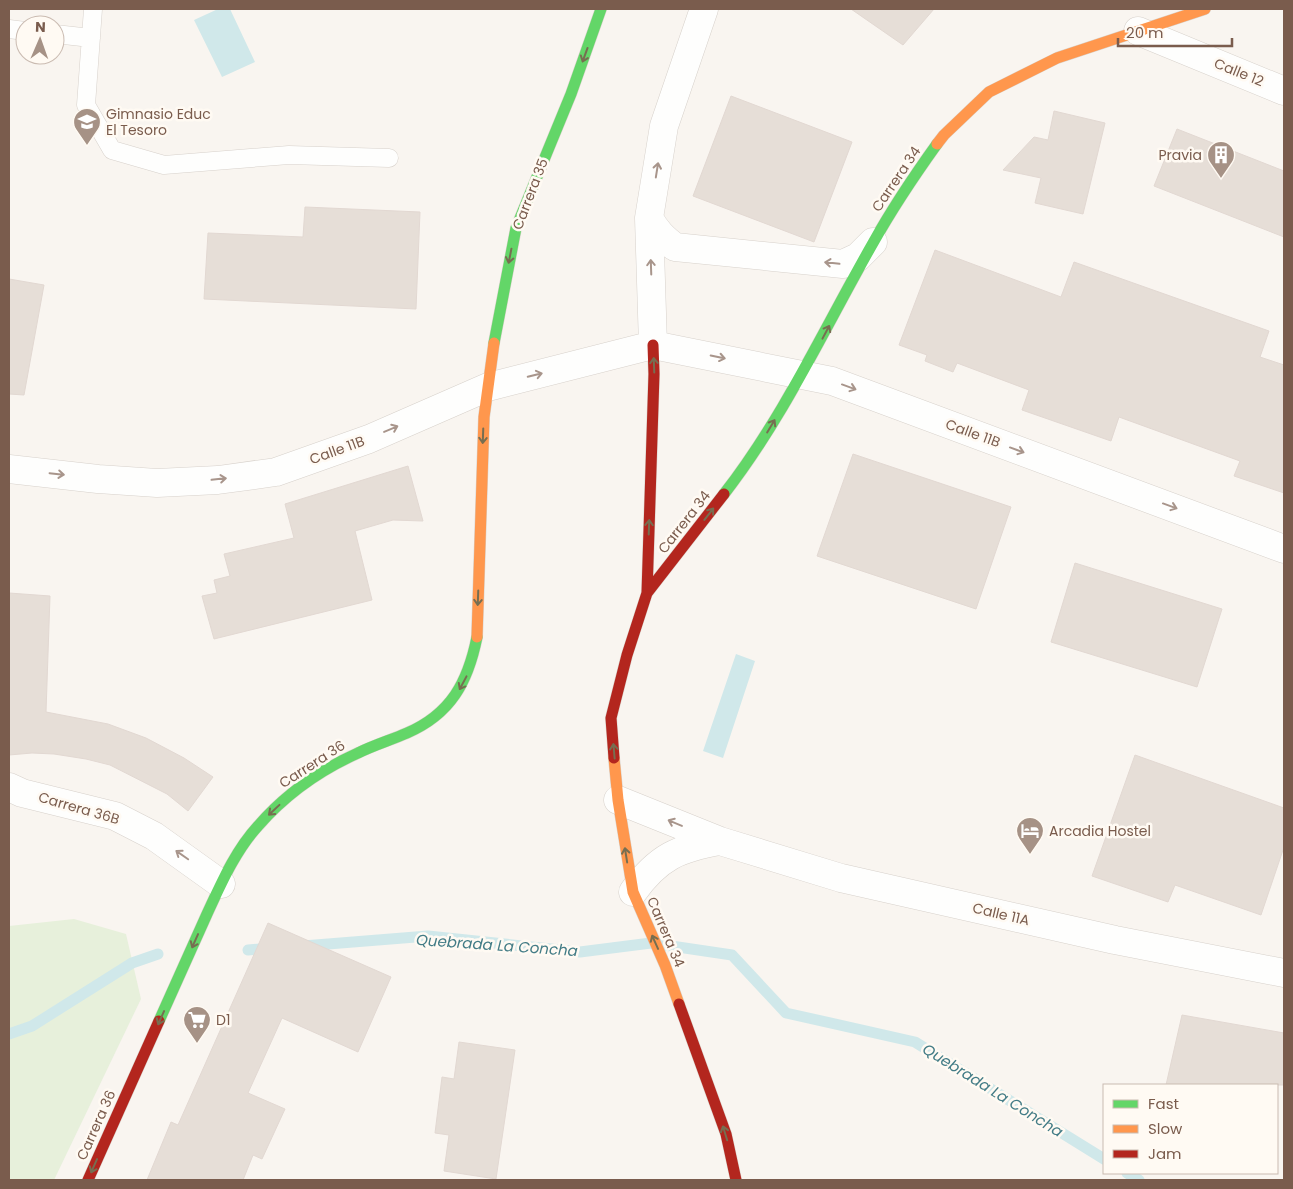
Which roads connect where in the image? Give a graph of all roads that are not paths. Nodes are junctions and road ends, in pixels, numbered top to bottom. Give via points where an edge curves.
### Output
1 (93, 9) edge
2 (601, 9) edge
3 (704, 9) edge
4 (1205, 9) edge
5 (1138, 31) junction
6 (65, 35) edge
7 (91, 38) junction
8 (1284, 91) edge
9 (389, 158) dead end
10 (649, 218) junction
11 (872, 242) junction
12 (653, 344) junction
13 (802, 374) junction
14 (488, 387) junction
15 (9, 469) edge
16 (1284, 549) edge
17 (646, 593) junction
18 (9, 787) edge
19 (618, 800) junction
20 (720, 842) junction
21 (222, 884) junction
22 (633, 892) junction
23 (1284, 973) edge
24 (88, 1180) edge
25 (736, 1180) edge

1 - 7 lane
2 -> 14 street, Carrera 35 via 571,94 516,228
10 -> 3 street via 664,126
4 - 5 street, Carrera 34
5 - 8 street, Calle 12
5 - 11 street, Carrera 34 via 1057,58 989,92 944,135
6 - 7 lane
7 - 9 lane via 86,106 112,150 164,165 289,155
11 -> 10 street via 858,256 843,264 675,247 662,238
12 -> 10 street
13 -> 11 street, Carrera 34
12 -> 13 street, Calle 11B
14 -> 12 street, Calle 11B
17 -> 12 street
13 -> 16 street, Calle 11B via 832,381
17 -> 13 street, Carrera 34 via 746,468
15 -> 14 street, Calle 11B via 157,483 218,480 276,472 369,438
14 -> 21 street, Carrera 36 via 484,417 477,636 473,660 464,683 451,702 414,731 359,752 295,790 258,824 242,844
19 -> 17 street, Carrera 34 via 611,718
21 -> 18 street, Carrera 36B via 154,836 115,816
20 -> 19 street, Calle 11A
22 -> 19 street, Carrera 34
20 - 22 street, Calle 11A via 680,850 645,875
20 - 23 street, Calle 11A via 842,878 1106,938
21 -> 24 street, Carrera 36
25 -> 22 street, Carrera 34 via 726,1134 665,965

